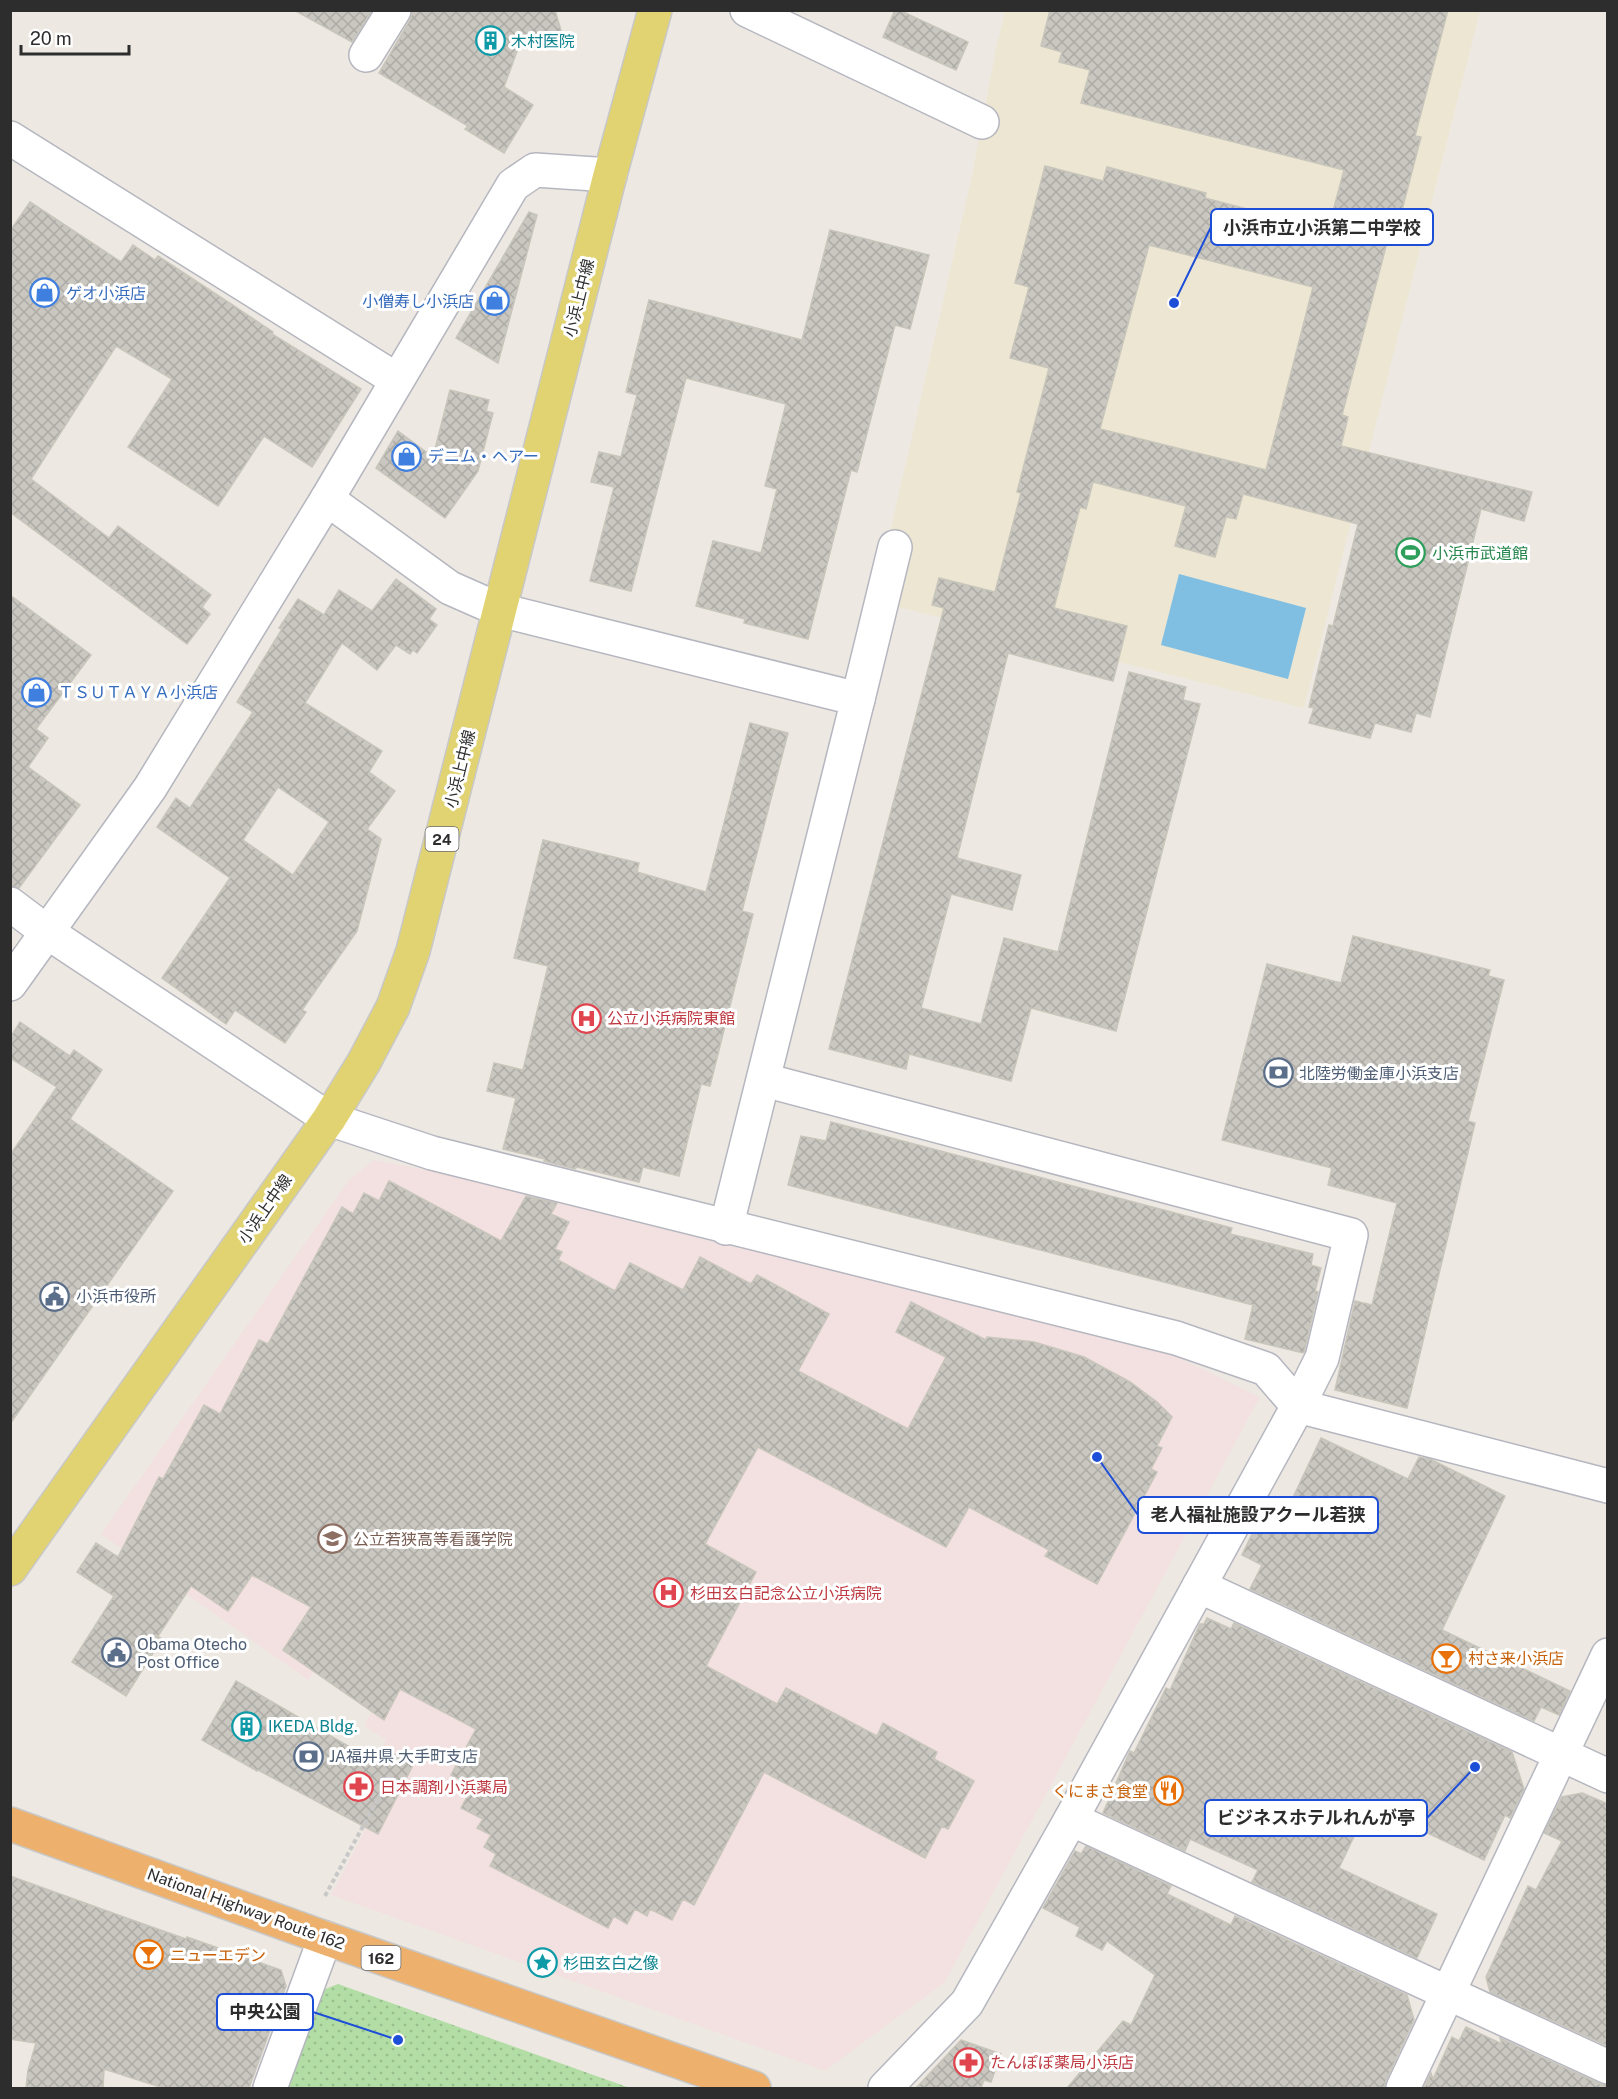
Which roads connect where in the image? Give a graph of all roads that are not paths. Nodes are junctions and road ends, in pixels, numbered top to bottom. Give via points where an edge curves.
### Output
1 (394, 10) edge
2 (655, 10) edge
3 (747, 10) edge
4 (366, 55) dead end
5 (982, 122) dead end
6 (10, 138) edge
7 (610, 174) junction
8 (397, 380) junction
9 (327, 499) junction
10 (895, 547) dead end
11 (500, 610) junction
12 (858, 699) junction
13 (10, 904) edge
14 (47, 932) junction
15 (10, 984) edge
16 (764, 1080) junction
17 (329, 1119) junction
18 (726, 1228) junction
19 (1298, 1406) junction
20 (1608, 1486) edge
21 (10, 1569) edge
22 (1199, 1586) junction
23 (1608, 1655) edge
24 (1561, 1754) junction
25 (1608, 1776) edge
26 (1071, 1819) junction
27 (10, 1824) edge
28 (325, 1938) junction
29 (1448, 1994) junction
30 (1608, 2067) edge
31 (270, 2088) edge
32 (754, 2088) edge
33 (885, 2088) edge
34 (1403, 2088) edge

1 - 4 street
2 - 7 main road, 小浜上中線 / 24
3 - 5 street
6 - 8 street
7 - 8 street via 535,170 513,185
7 - 11 main road, 小浜上中線 / 24
8 - 9 street
9 - 11 street via 450,588
9 - 14 street via 150,788
10 - 12 street
11 - 12 street
11 - 17 main road, 小浜上中線 / 24 via 413,951 393,1007
12 - 16 street
13 - 14 street
14 - 15 street
14 - 17 street
16 - 18 street
16 - 19 street via 1351,1235 1322,1358
17 - 18 street via 432,1153
17 - 21 main road, 小浜上中線 / 24
18 - 19 street via 1176,1338 1266,1369
19 - 20 street
19 - 22 street
22 - 24 street
22 - 26 street
23 - 24 street
24 - 25 street
24 - 29 street
26 - 29 street
26 - 33 street via 967,2003
27 - 28 highway, National Highway Route 162 / 162
28 - 31 street
28 - 32 highway, National Highway Route 162 / 162
29 - 30 street
29 - 34 street

